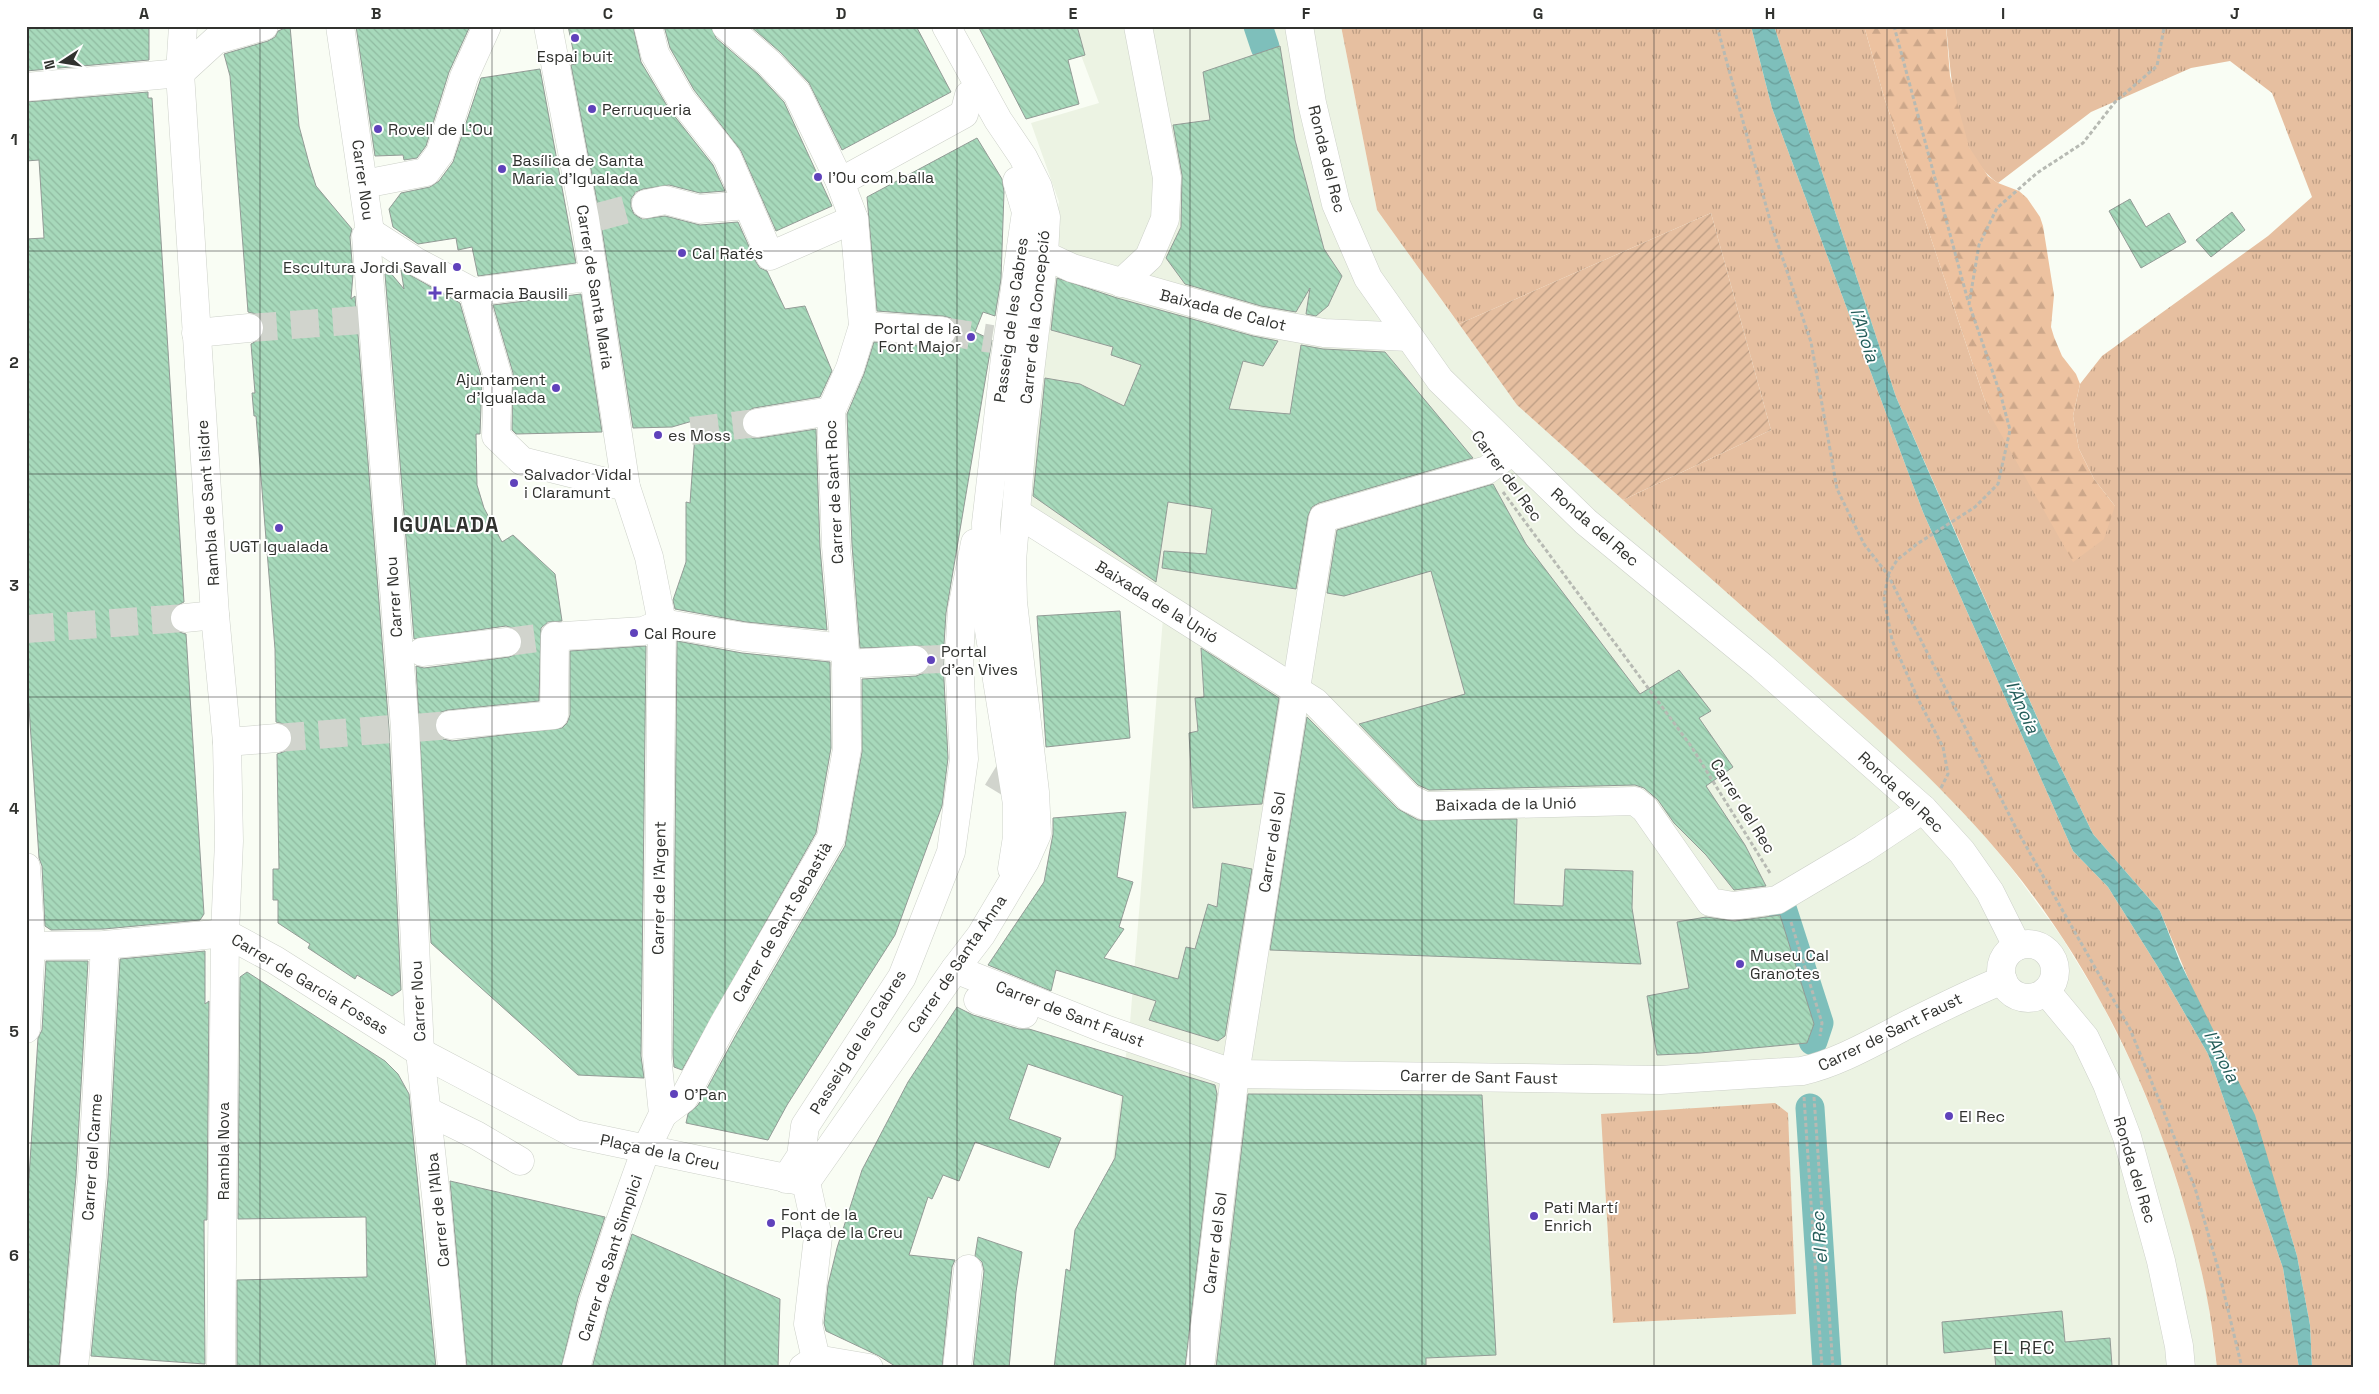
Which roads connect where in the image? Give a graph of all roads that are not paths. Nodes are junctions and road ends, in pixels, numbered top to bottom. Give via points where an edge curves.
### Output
1 (183, 26) edge
2 (264, 26) edge
3 (340, 26) edge
4 (488, 26) edge
5 (548, 26) edge
6 (648, 26) edge
7 (726, 26) edge
8 (946, 26) edge
9 (1138, 26) edge
10 (1299, 26) edge
11 (180, 73) junction
12 (26, 87) edge
13 (980, 88) junction
14 (998, 120) junction
15 (840, 182) junction
16 (364, 184) junction
17 (646, 204) tunnel mouth
18 (748, 205) junction
19 (854, 218) junction
20 (370, 232) junction
21 (1044, 255) junction
22 (594, 276) junction
23 (1121, 284) junction
24 (473, 292) junction
25 (868, 327) junction
26 (249, 328) tunnel mouth
27 (942, 331) tunnel mouth
28 (196, 333) junction
29 (1409, 337) junction
30 (831, 411) junction
31 (757, 423) tunnel mouth
32 (1512, 451) junction
33 (626, 487) junction
34 (1017, 513) junction
35 (986, 523) junction
36 (216, 615) junction
37 (185, 618) tunnel mouth
38 (662, 623) junction
39 (507, 642) tunnel mouth
40 (410, 654) junction
41 (845, 656) junction
42 (916, 660) tunnel mouth
43 (1295, 690) junction
44 (450, 725) tunnel mouth
45 (277, 738) tunnel mouth
46 (227, 742) junction
47 (1924, 809) junction
48 (26, 867) edge
49 (1006, 892) junction
50 (225, 933) junction
51 (105, 945) junction
52 (29, 946) edge
53 (2017, 946) junction
54 (955, 969) junction
55 (2003, 980) junction
56 (2046, 991) junction
57 (978, 1000) dead end
58 (26, 1029) edge
59 (1105, 1029) junction
60 (420, 1052) junction
61 (1235, 1074) junction
62 (427, 1111) junction
63 (663, 1114) junction
64 (646, 1149) junction
65 (520, 1161) dead end
66 (796, 1181) junction
67 (968, 1269) dead end
68 (812, 1365) edge
69 (74, 1368) edge
70 (221, 1368) edge
71 (452, 1368) edge
72 (576, 1368) edge
73 (869, 1368) edge
74 (957, 1368) edge
75 (1200, 1368) edge
76 (2181, 1368) edge

1 - 11 street, Rambla de Sant Isidre
2 - 11 street via 216,40
3 - 16 street, Carrer Nou
4 - 16 street via 464,77 440,152 426,172
5 - 22 street, Carrer de Santa Maria via 591,218
6 - 18 street via 655,54 681,99 727,157
7 - 15 street via 797,93
8 - 13 street, Carrer de la Concepció
9 - 23 street via 1167,178 1165,219 1149,257
10 - 29 street, Ronda del Rec via 1312,103 1336,204 1368,278
11 - 12 street
11 - 28 street, Rambla de Sant Isidre
13 - 14 street, Carrer de la Concepció
13 - 15 street via 969,95 964,114
14 - 21 street, Carrer de la Concepció via 1038,187 1046,217
14 - 35 street, Passeig de les Cabres via 1026,212 1000,340
15 - 19 street
16 - 20 street, Carrer Nou
17 - 18 street via 665,200 699,209
18 - 19 street via 770,256
19 - 25 street
20 - 24 street
20 - 40 street, Carrer Nou via 366,236 367,320
21 - 23 street, Baixada de Calot
21 - 34 street, Carrer de la Concepció via 1022,439
22 - 24 street
22 - 33 street, Carrer de Santa Maria
23 - 29 street, Baixada de Calot via 1276,325 1324,333
24 - 33 street via 498,377 496,436 522,461
25 - 27 street
25 - 30 street
26 - 28 street
28 - 36 street, Rambla de Sant Isidre
29 - 32 street, Ronda del Rec via 1440,380
30 - 31 street, Carrer de Sant Roc
30 - 41 street, Carrer de Sant Roc via 836,546
32 - 43 street, Carrer del Sol via 1487,470 1323,518
32 - 47 street, Ronda del Rec via 1586,522 1761,666
33 - 38 street, Carrer de l'Argent via 649,557
34 - 43 street, Baixada de la Unió
34 - 49 street, Carrer de Santa Anna via 1012,561 1013,602 1037,834
35 - 49 street, Passeig de les Cabres via 988,624 1017,804 1017,837
35 - 66 street, Passeig de les Cabres via 973,546 953,659 964,759 951,852 902,976 805,1126
36 - 37 street
36 - 46 street, Rambla de Sant Isidre
38 - 41 street
38 - 44 street via 643,630 558,636 554,715
38 - 63 street, Carrer de l'Argent via 658,1056
39 - 40 street
40 - 60 street, Carrer Nou via 403,728
41 - 42 street
41 - 63 street, Carrer de Sant Sebastià via 847,749 831,838 684,1098
43 - 47 street, Baixada de la Unió via 1315,702 1409,798 1425,806 1635,802 1645,808 1710,902 1733,906 1777,900
43 - 61 street, Carrer del Sol
45 - 46 street
46 - 50 street, Rambla de Sant Isidre via 230,841
47 - 53 street, Ronda del Rec via 1962,852 1990,892
48 - 52 street
49 - 54 street, Carrer de Santa Anna
50 - 51 street
50 - 60 street, Carrer de Garcia Fossas via 275,960
50 - 70 street, Rambla Nova
51 - 52 street
51 - 69 street, Carrer del Carme via 92,1177
52 - 58 street
53 - 55 street via 2010,950 2002,964
53 - 56 street via 2034,944 2048,953 2055,968
54 - 59 street, Carrer de Sant Faust
54 - 66 street, Carrer de Santa Anna
55 - 56 street via 2021,997 2038,996
55 - 61 street, Carrer de Sant Faust via 1958,999 1863,1048 1808,1070 1660,1080
56 - 76 street, Ronda del Rec via 2085,1038 2107,1084 2126,1137 2161,1261
57 - 59 street via 1063,1026
59 - 61 street, Carrer de Sant Faust
60 - 62 street, Carrer de l'Alba
60 - 64 street, Plaça de la Creu via 575,1134
61 - 75 street, Carrer del Sol
62 - 65 street
62 - 71 street, Carrer de l'Alba
63 - 64 street
64 - 66 street, Plaça de la Creu
64 - 72 street, Carrer de Sant Simplici via 593,1303
66 - 68 street via 818,1237 808,1324
67 - 74 street
68 - 73 street

